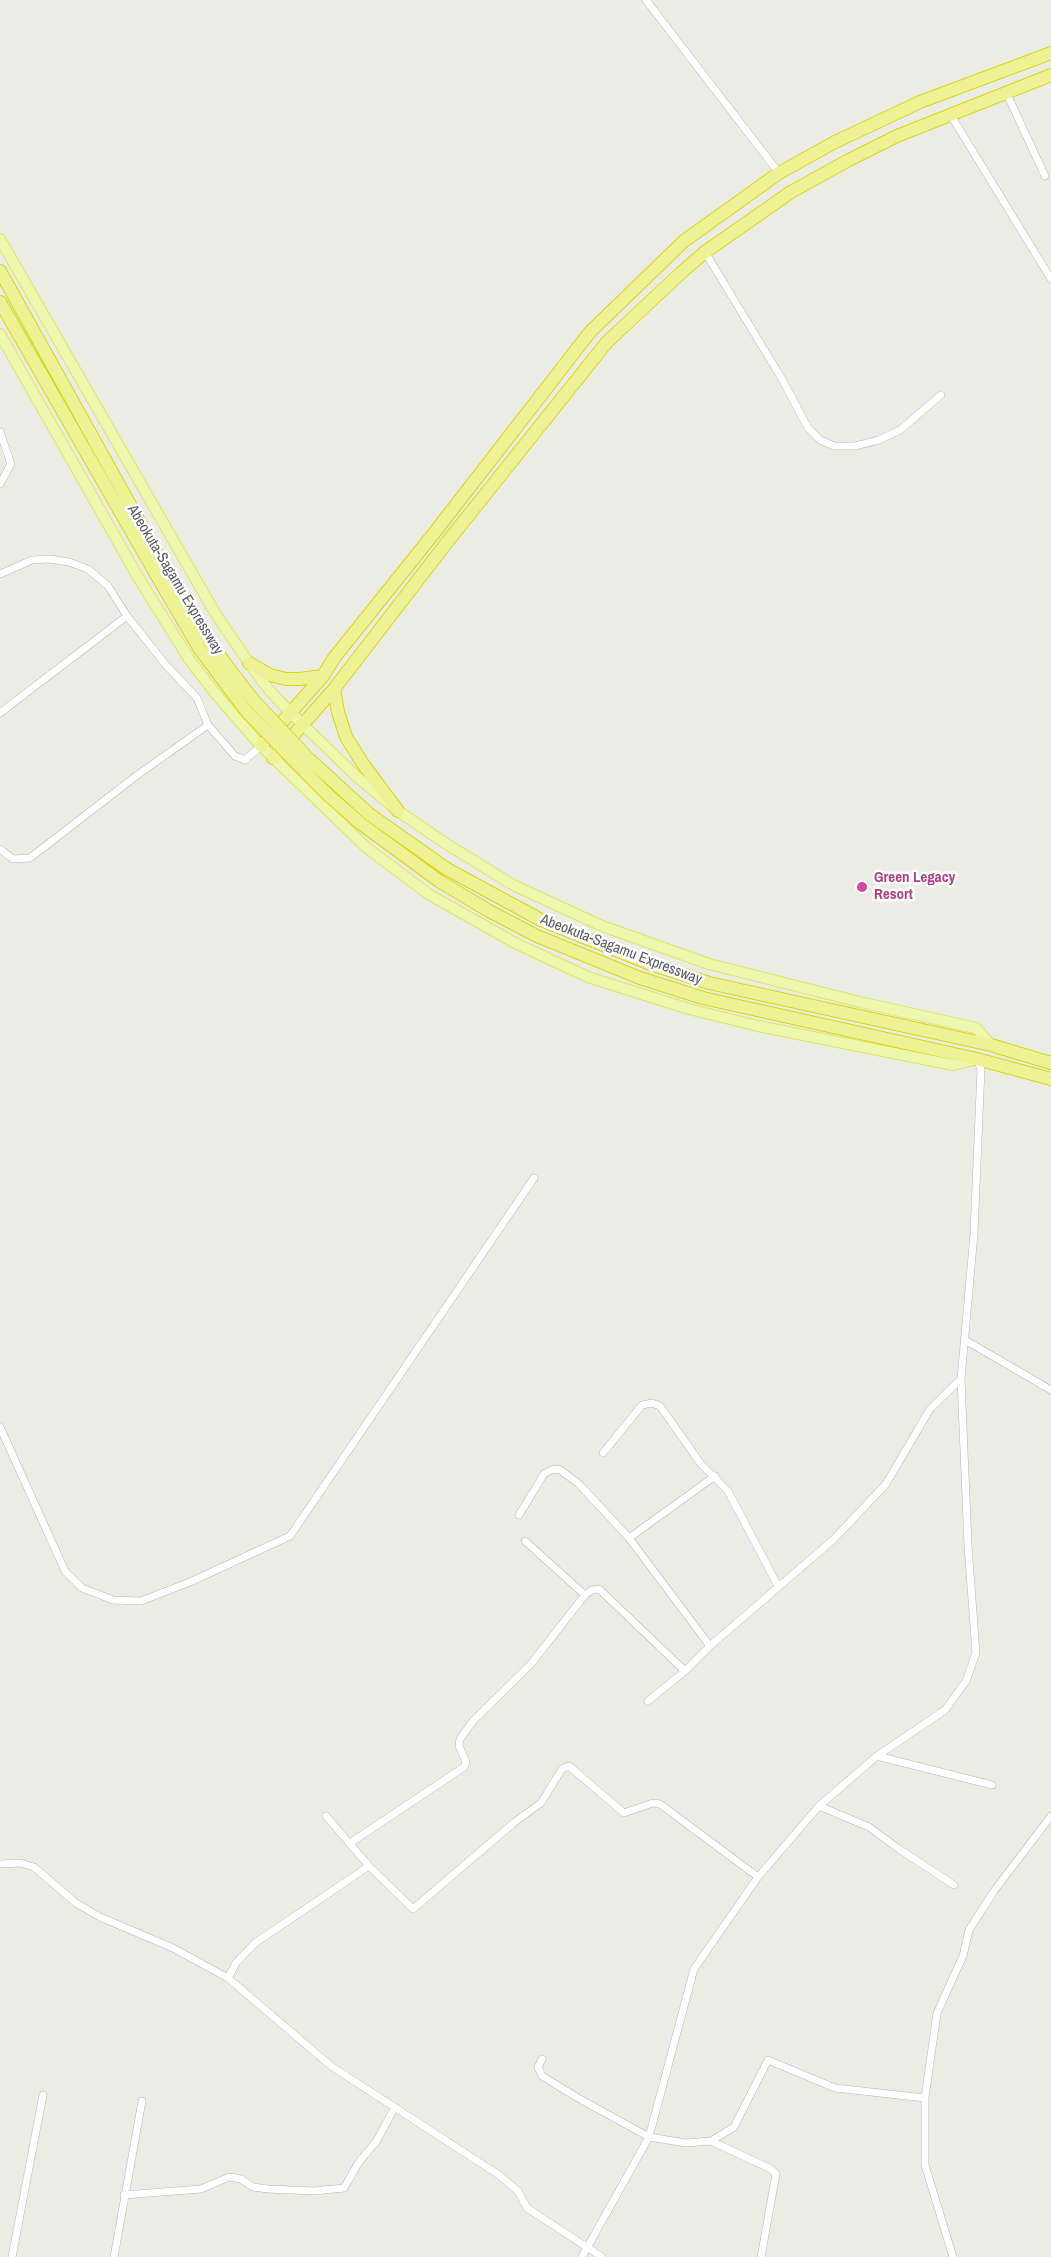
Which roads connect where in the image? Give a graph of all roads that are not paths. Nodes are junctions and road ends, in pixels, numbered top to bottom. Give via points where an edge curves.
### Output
1 (646, 0) edge
2 (1051, 52) edge
3 (1051, 75) edge
4 (1006, 92) junction
5 (950, 114) junction
6 (779, 173) junction
7 (1046, 176) dead end
8 (0, 239) edge
9 (705, 252) junction
10 (668, 256) junction
11 (0, 271) edge
12 (683, 271) junction
13 (1051, 279) edge
14 (0, 302) edge
15 (0, 334) edge
16 (941, 395) dead end
17 (0, 432) edge
18 (0, 484) edge
19 (158, 566) junction
20 (0, 574) edge
21 (127, 616) junction
22 (249, 663) junction
23 (322, 676) junction
24 (334, 689) junction
25 (0, 713) edge
26 (291, 713) junction
27 (304, 724) junction
28 (208, 725) junction
29 (261, 746) junction
30 (273, 758) junction
31 (398, 811) junction
32 (0, 849) edge
33 (991, 1045) junction
34 (977, 1059) junction
35 (1051, 1063) edge
36 (1051, 1079) edge
37 (534, 1178) dead end
38 (965, 1340) junction
39 (961, 1379) junction
40 (1051, 1390) edge
41 (0, 1427) edge
42 (603, 1453) dead end
43 (715, 1476) junction
44 (519, 1515) dead end
45 (629, 1538) junction
46 (525, 1540) dead end
47 (778, 1586) junction
48 (585, 1595) junction
49 (710, 1646) junction
50 (686, 1671) junction
51 (648, 1701) dead end
52 (877, 1756) junction
53 (992, 1785) dead end
54 (819, 1806) junction
55 (326, 1816) dead end
56 (1051, 1816) edge
57 (350, 1843) junction
58 (0, 1864) edge
59 (369, 1866) junction
60 (758, 1877) junction
61 (954, 1885) dead end
62 (228, 1978) junction
63 (542, 2059) dead end
64 (43, 2095) dead end
65 (925, 2098) junction
66 (142, 2101) dead end
67 (395, 2107) junction
68 (649, 2137) junction
69 (711, 2141) junction
70 (124, 2195) junction
71 (588, 2249) junction
72 (12, 2257) edge
73 (114, 2257) edge
74 (582, 2257) edge
75 (602, 2257) edge
76 (761, 2257) edge
77 (953, 2257) edge

1 - 6 street
2 - 6 highway via 880,120
3 - 4 highway
4 - 5 highway
4 - 7 street
5 - 9 highway via 897,136 791,192
5 - 13 street
6 - 10 highway
8 - 22 main road via 214,613
9 - 12 highway
9 - 16 street via 808,428 819,440 834,447 879,440 900,430
10 - 12 highway
10 - 23 highway via 590,332
11 - 19 highway, Abeokuta-Sagamu Expressway
12 - 24 highway via 607,342
14 - 19 highway, Abeokuta-Sagamu Expressway
15 - 29 main road via 189,659
17 - 18 street via 11,464
19 - 33 highway, Abeokuta-Sagamu Expressway, bridge via 255,702 309,759 369,814 447,869 541,920 709,983
19 - 34 highway, Abeokuta-Sagamu Expressway, bridge via 199,648 255,720 360,823 439,881 537,936 640,978 703,998
20 - 21 street via 32,560 69,562 88,569 108,586
21 - 25 street
21 - 28 street via 197,698
22 - 23 highway via 286,679
22 - 26 main road
23 - 26 highway
24 - 27 highway
24 - 31 highway via 346,736
26 - 27 main road
26 - 29 highway
27 - 30 highway
27 - 31 main road
28 - 29 street via 235,756 245,760
28 - 32 street via 30,858 13,859
29 - 30 main road
30 - 34 main road via 367,848 430,895 517,944 588,977 758,1026 953,1065
31 - 33 main road via 513,885 602,926 709,964 976,1028
33 - 35 highway, Abeokuta-Sagamu Expressway
34 - 36 highway, Abeokuta-Sagamu Expressway
34 - 38 street via 981,1069 974,1234
37 - 41 street via 290,1536 280,1541 141,1601 113,1600 82,1588 65,1571
38 - 39 street
38 - 40 street
39 - 47 street via 930,1409 886,1485 834,1539
39 - 52 street via 976,1653 966,1681 945,1710
42 - 43 street via 642,1405 652,1403 660,1406 701,1464
43 - 45 street
43 - 47 street via 728,1491
44 - 45 street via 544,1474 559,1469
45 - 49 street
46 - 48 street
47 - 49 street
48 - 50 street via 599,1589
48 - 57 street via 530,1665 472,1721 460,1739 464,1767
49 - 50 street
50 - 51 street
52 - 53 street
52 - 54 street
54 - 60 street
54 - 61 street via 869,1827
55 - 57 street
56 - 65 street via 969,1930 963,1956 937,2013
57 - 59 street
58 - 62 street via 34,1867 100,1917 173,1948
59 - 60 street via 413,1910 541,1803 562,1769 569,1766 624,1813 660,1804
59 - 62 street via 255,1943
60 - 68 street via 694,1969
62 - 67 street via 331,2066
63 - 68 street via 538,2067 542,2076
64 - 72 street
65 - 69 street via 835,2088 768,2060 734,2127
65 - 77 street via 925,2165
66 - 70 street
67 - 70 street via 344,2188 268,2189 230,2177 201,2189
67 - 71 street via 499,2175 518,2191 527,2208
68 - 69 street via 686,2143
68 - 71 street
69 - 76 street via 776,2174
70 - 73 street
71 - 74 street
71 - 75 street

